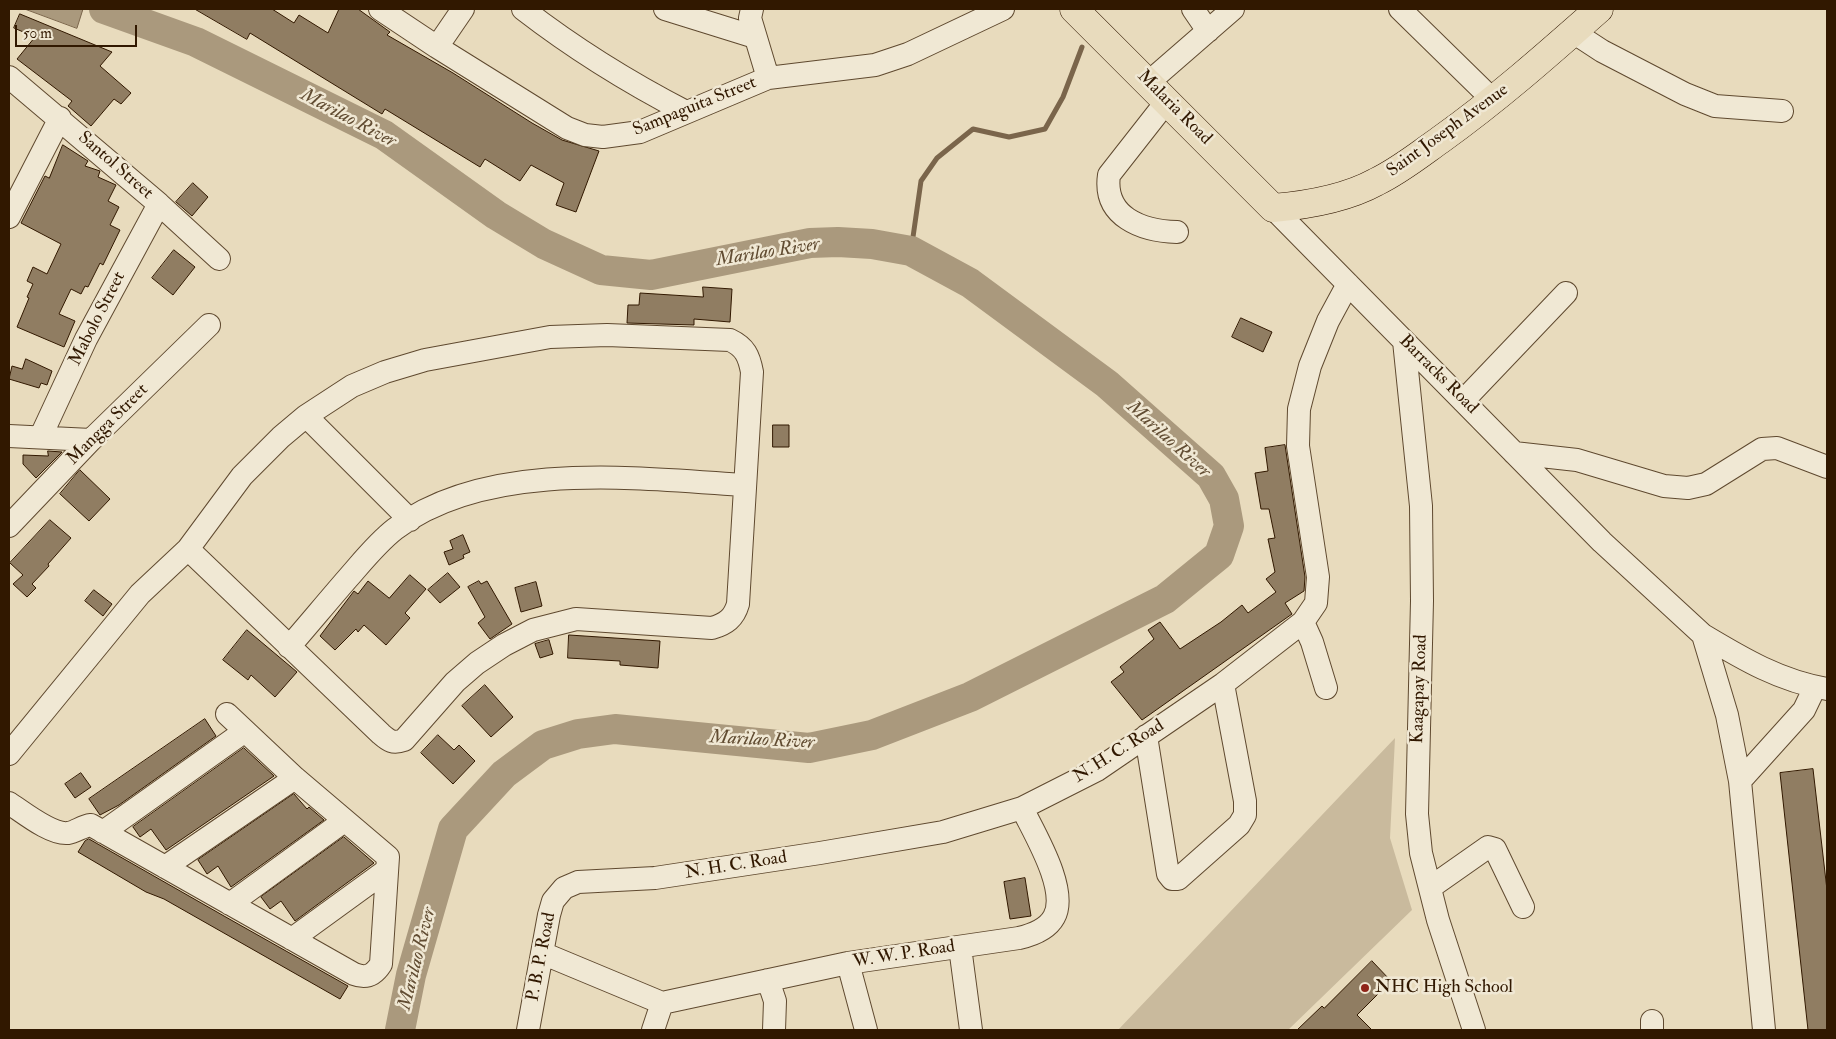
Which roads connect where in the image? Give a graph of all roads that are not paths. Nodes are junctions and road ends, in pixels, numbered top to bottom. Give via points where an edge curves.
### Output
1 (380, 9) edge
2 (464, 9) edge
3 (523, 9) edge
4 (664, 9) edge
5 (752, 9) edge
6 (1003, 9) edge
7 (1074, 9) edge
8 (1193, 9) edge
9 (1232, 9) edge
10 (1400, 9) edge
11 (1599, 9) edge
12 (550, 17) edge
13 (1208, 31) junction
14 (1573, 32) junction
15 (755, 37) junction
16 (437, 47) junction
17 (9, 76) edge
18 (768, 78) junction
19 (1158, 92) junction
20 (1494, 101) junction
21 (1782, 111) dead end
22 (686, 112) junction
23 (60, 118) junction
24 (159, 204) junction
25 (1273, 208) junction
26 (9, 217) edge
27 (1177, 232) dead end
28 (218, 259) dead end
29 (1348, 284) junction
30 (1566, 292) dead end
31 (209, 325) dead end
32 (1404, 341) junction
33 (1463, 401) junction
34 (306, 416) junction
35 (9, 436) edge
36 (42, 436) junction
37 (91, 440) junction
38 (1514, 453) junction
39 (1827, 467) edge
40 (744, 485) junction
41 (410, 520) junction
42 (9, 526) edge
43 (188, 550) junction
44 (1303, 622) junction
45 (1703, 635) junction
46 (289, 647) junction
47 (1223, 684) junction
48 (1326, 688) dead end
49 (1821, 688) edge
50 (227, 714) dead end
51 (245, 731) junction
52 (1146, 736) junction
53 (9, 754) edge
54 (295, 778) junction
55 (1740, 781) junction
56 (9, 803) edge
57 (1022, 808) junction
58 (344, 821) junction
59 (103, 832) junction
60 (165, 867) junction
61 (387, 870) junction
62 (1431, 887) junction
63 (564, 888) joint
64 (230, 904) junction
65 (1523, 907) dead end
66 (292, 939) junction
67 (960, 947) junction
68 (542, 952) junction
69 (848, 963) junction
70 (768, 980) junction
71 (662, 1003) junction
72 (528, 1030) edge
73 (653, 1030) edge
74 (774, 1030) edge
75 (866, 1030) edge
76 (971, 1030) edge
77 (1474, 1030) edge
78 (1764, 1030) edge

1 - 16 street, Sampaguita Street
2 - 16 street
3 - 12 street
4 - 15 street
5 - 15 street via 750,18
6 - 18 street, Sampaguita Street via 908,54 875,65
7 - 19 main road, Malaria Road
8 - 13 street
9 - 13 street
10 - 20 street
11 - 14 main road, Saint Joseph Avenue
12 - 22 street via 629,83
13 - 19 street
14 - 20 main road, Saint Joseph Avenue
14 - 21 street via 1602,51 1715,106
15 - 18 street
16 - 22 street, Sampaguita Street via 567,128 585,135 640,132
17 - 23 street, Santol Street
18 - 22 street, Sampaguita Street
19 - 25 main road, Malaria Road
19 - 27 street via 1109,174 1107,190 1115,207 1137,225 1155,231
20 - 25 main road, Saint Joseph Avenue via 1375,183 1309,204
23 - 24 street, Santol Street
23 - 26 street
24 - 28 street, Santol Street
24 - 36 street, Mabolo Street via 86,339
25 - 29 street, Barracks Road
29 - 32 street, Barracks Road
29 - 44 street, N. H. C. Road via 1328,321 1310,366 1299,409 1298,446 1318,577 1316,603
30 - 33 street
31 - 37 street, Mangga Street
32 - 33 street, Barracks Road
32 - 62 street, Kaagapay Road via 1421,506 1417,814 1421,853
33 - 38 street, Barracks Road
34 - 40 street via 352,386 385,372 464,352 550,337 607,335 730,340 746,351 752,372
34 - 41 street
34 - 43 street via 242,476
35 - 36 street
36 - 37 street
37 - 42 street, Mangga Street
38 - 39 street via 1577,460 1664,486 1688,488 1706,484 1762,449 1777,448
38 - 45 street, Barracks Road via 1602,542
40 - 41 street via 601,478 540,480 497,486 459,498
40 - 46 street via 738,604 730,620 712,628 576,619 533,630 476,663 404,740 389,741
41 - 46 street via 370,552
43 - 46 street
43 - 53 street via 140,594
44 - 47 street, N. H. C. Road
44 - 48 street
45 - 49 street, Barracks Road via 1756,667
45 - 55 street via 1727,715
47 - 52 street, N. H. C. Road
47 - 52 street via 1245,815 1239,825 1178,879 1172,879 1168,874
49 - 55 street
50 - 51 street
51 - 54 street
51 - 59 street
52 - 57 street, N. H. C. Road via 1097,770
54 - 58 street
54 - 60 street
55 - 78 street
56 - 59 street via 62,833 90,826
57 - 63 street, N. H. C. Road via 943,832 820,854 655,878 578,882
57 - 67 street, W. W. P. Road via 1053,876 1057,904 1054,917 1045,928 1032,935
58 - 61 street via 388,857
58 - 64 street
59 - 60 street
60 - 64 street
61 - 66 street
61 - 66 street via 382,964 376,972 362,977
62 - 65 street via 1488,847 1495,848
62 - 77 street, Kaagapay Road via 1438,920
63 - 68 street, P. B. P. Road via 553,901
64 - 66 street
67 - 69 street, W. W. P. Road
67 - 76 street
68 - 71 street
68 - 72 street, P. B. P. Road
69 - 70 street, W. W. P. Road
69 - 75 street
70 - 71 street, W. W. P. Road
70 - 74 street via 775,1001
71 - 73 street

